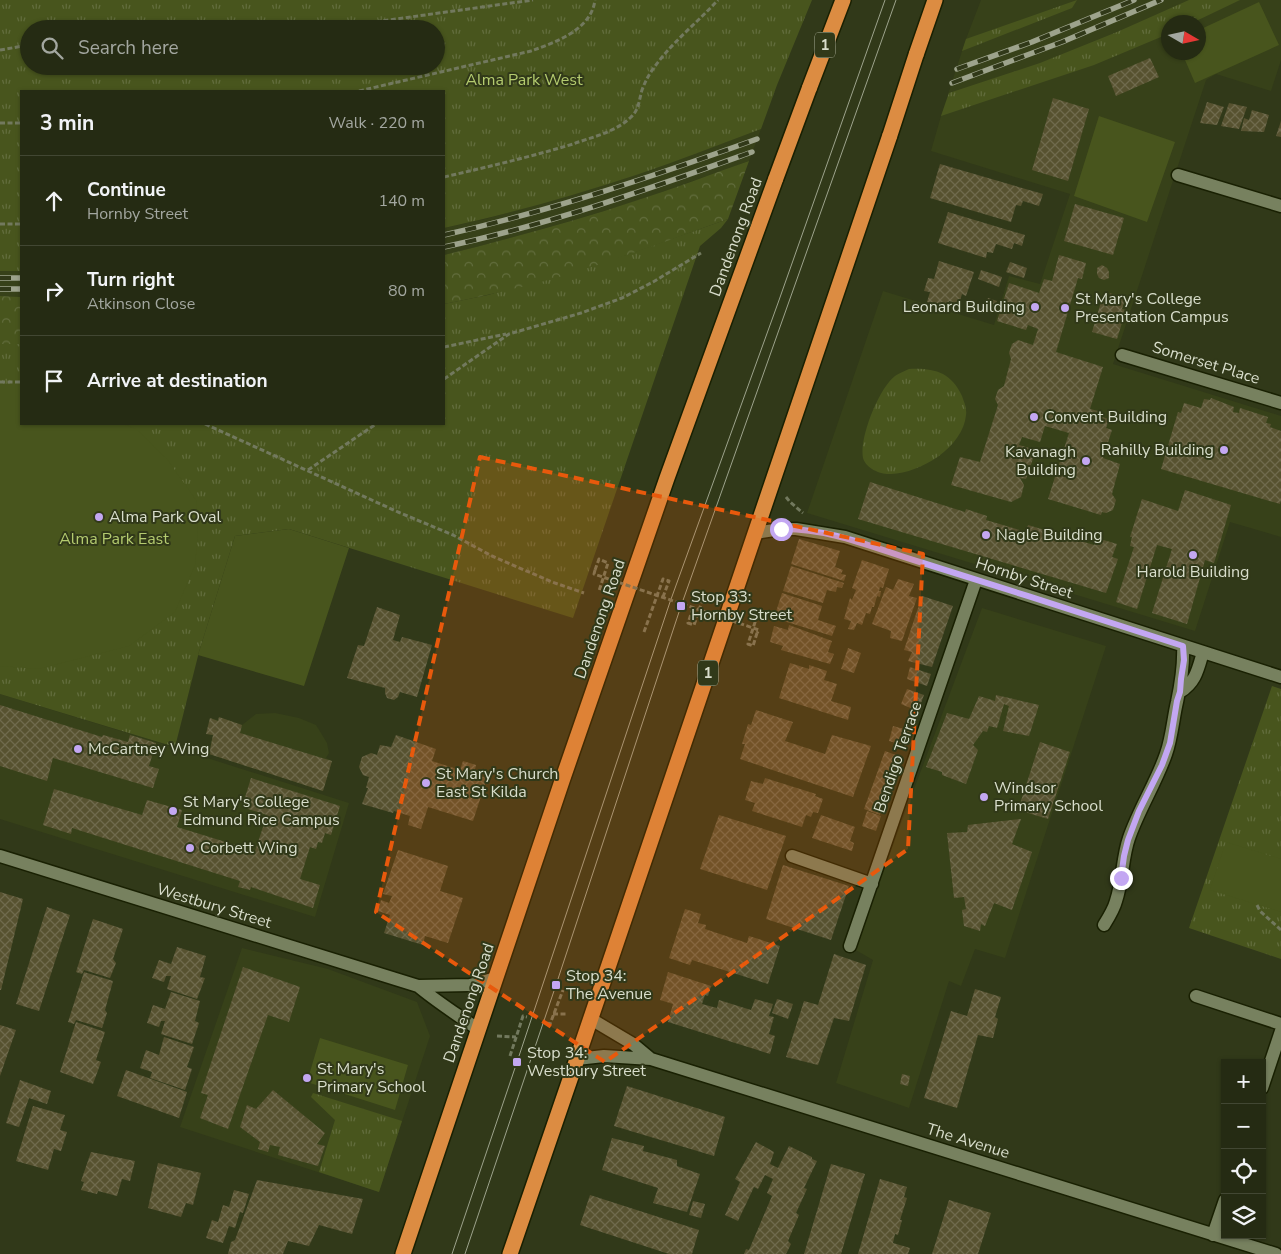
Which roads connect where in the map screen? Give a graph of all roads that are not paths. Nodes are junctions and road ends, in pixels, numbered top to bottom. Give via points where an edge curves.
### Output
1 (843, 0) edge
2 (934, 0) edge
3 (1178, 175) dead end
4 (1281, 206) edge
5 (1122, 355) dead end
6 (1281, 403) edge
7 (755, 534) junction
8 (976, 580) junction
9 (1183, 646) junction
10 (1203, 652) junction
11 (1281, 677) edge
12 (1180, 692) junction
13 (0, 856) edge
14 (792, 856) dead end
15 (872, 884) junction
16 (1104, 925) dead end
17 (850, 946) dead end
18 (496, 978) junction
19 (418, 986) junction
20 (1196, 996) dead end
21 (591, 1019) junction
22 (1281, 1024) edge
23 (479, 1030) junction
24 (1281, 1031) edge
25 (577, 1059) junction
26 (651, 1059) junction
27 (1266, 1076) edge
28 (1221, 1213) edge
29 (1214, 1235) junction
30 (403, 1254) edge
31 (510, 1254) edge
32 (1276, 1254) edge

1 - 18 highway, Dandenong Road / 1, bridge via 666,478
2 - 7 highway, 1, bridge
3 - 4 street
5 - 6 street, Somerset Place
7 - 8 street, Hornby Street via 796,528 845,537
7 - 21 highway, 1
8 - 9 street, Hornby Street
8 - 15 street, Bendigo Terrace
9 - 10 street, Hornby Street
9 - 12 street
10 - 11 street, Hornby Street
10 - 12 street via 1194,680
12 - 16 street via 1166,754 1131,832 1116,903
13 - 19 street, Westbury Street
14 - 15 street
15 - 17 street, Bendigo Terrace
18 - 19 street, Westbury Street via 470,985
18 - 23 highway, Dandenong Road / 1
19 - 23 street, Westbury Street
20 - 22 street
21 - 25 highway, 1
21 - 26 street, The Avenue
23 - 30 highway, Dandenong Road / 1
24 - 27 street
25 - 26 street, The Avenue via 604,1056
25 - 31 highway, 1
26 - 29 street, The Avenue
28 - 29 street
29 - 32 street, The Avenue

